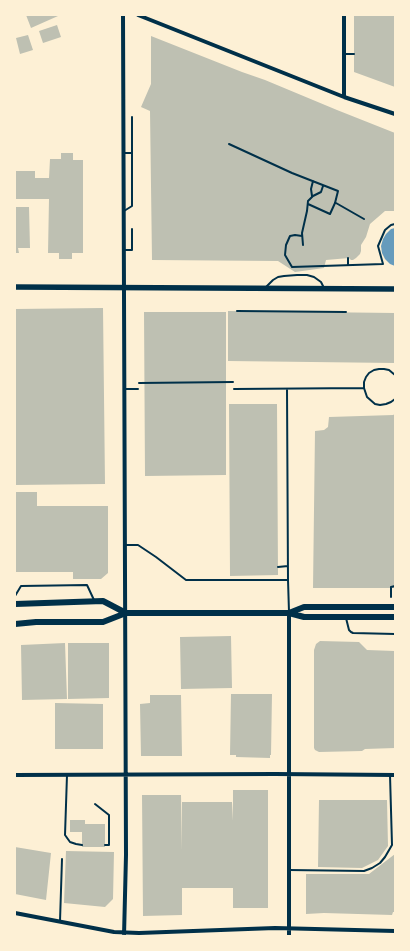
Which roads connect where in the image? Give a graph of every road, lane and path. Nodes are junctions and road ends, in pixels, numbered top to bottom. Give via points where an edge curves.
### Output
1 (123, 15) edge
2 (138, 15) edge
3 (344, 15) edge
4 (344, 54) junction
5 (354, 54) dead end
6 (344, 97) junction
7 (395, 114) edge
8 (132, 117) dead end
9 (229, 144) dead end
10 (124, 153) junction
11 (132, 153) junction
12 (313, 181) junction
13 (323, 186) junction
14 (313, 196) junction
15 (335, 203) junction
16 (308, 204) junction
17 (124, 212) junction
18 (364, 219) dead end
19 (395, 224) edge
20 (132, 229) dead end
21 (302, 236) junction
22 (303, 245) dead end
23 (124, 250) junction
24 (348, 258) dead end
25 (348, 265) junction
26 (15, 287) edge
27 (124, 288) junction
28 (264, 288) junction
29 (324, 289) junction
30 (395, 289) edge
31 (237, 311) dead end
32 (346, 312) dead end
33 (395, 374) edge
34 (238, 382) dead end
35 (138, 383) dead end
36 (364, 388) junction
37 (125, 389) junction
38 (138, 389) dead end
39 (234, 389) dead end
40 (286, 389) junction
41 (395, 399) edge
42 (125, 545) junction
43 (288, 566) junction
44 (278, 567) dead end
45 (288, 580) junction
46 (395, 586) edge
47 (15, 596) edge
48 (391, 597) dead end
49 (94, 601) junction
50 (15, 604) edge
51 (395, 607) edge
52 (126, 613) junction
53 (289, 613) junction
54 (346, 617) junction
55 (395, 617) edge
56 (15, 624) edge
57 (395, 634) edge
58 (288, 774) junction
59 (15, 775) edge
60 (67, 775) junction
61 (126, 775) junction
62 (390, 775) junction
63 (395, 775) edge
64 (96, 804) dead end
65 (82, 845) dead end
66 (105, 845) dead end
67 (62, 860) dead end
68 (289, 870) junction
69 (15, 913) edge
70 (60, 921) junction
71 (289, 928) junction
72 (395, 931) edge
73 (124, 934) edge
74 (289, 936) edge

1 - 10 street
2 - 6 street
3 - 4 street
4 - 5 lane
4 - 6 street
6 - 7 street
8 - 11 lane
9 - 12 path
10 - 11 lane
10 - 17 street
11 - 17 lane via 132,206
12 - 13 path
12 - 14 path
13 - 14 path via 321,192
13 - 15 path via 338,191
14 - 16 path
15 - 16 path via 330,214
15 - 18 path
16 - 21 path
17 - 23 street
19 - 25 path via 385,230 378,246 383,264
20 - 23 lane via 132,250
21 - 22 path
21 - 25 path via 290,236 286,245 285,255 292,267
23 - 27 street
24 - 25 path
26 - 27 street
27 - 28 street
27 - 37 street
28 - 29 street
28 - 29 lane via 278,277 307,275 321,282
29 - 30 street
31 - 32 path
33 - 36 lane via 384,369 374,370 366,378
34 - 35 path
36 - 40 lane
36 - 41 lane via 367,398 375,404 386,404
37 - 38 lane
37 - 42 street
39 - 40 lane
40 - 43 lane
42 - 45 lane via 138,545 186,580
42 - 52 street
43 - 44 lane
43 - 45 lane
45 - 53 lane
46 - 48 path via 391,587
47 - 49 lane via 21,586 87,585
49 - 50 main road
49 - 52 main road via 103,601
51 - 53 main road via 304,607
52 - 53 main road
52 - 56 main road via 103,622
52 - 61 street
53 - 54 main road via 304,617
53 - 58 street
54 - 55 main road
54 - 57 lane via 349,630 353,633
58 - 61 street
58 - 62 street
58 - 68 street
59 - 60 street
60 - 61 street
60 - 65 lane via 65,835 70,842
61 - 73 street
62 - 63 street
62 - 68 lane via 392,846 380,863 364,871
64 - 66 lane via 109,815 108,845
67 - 70 lane
68 - 71 street
69 - 70 street
70 - 73 street
71 - 72 street
71 - 73 street
71 - 74 street

